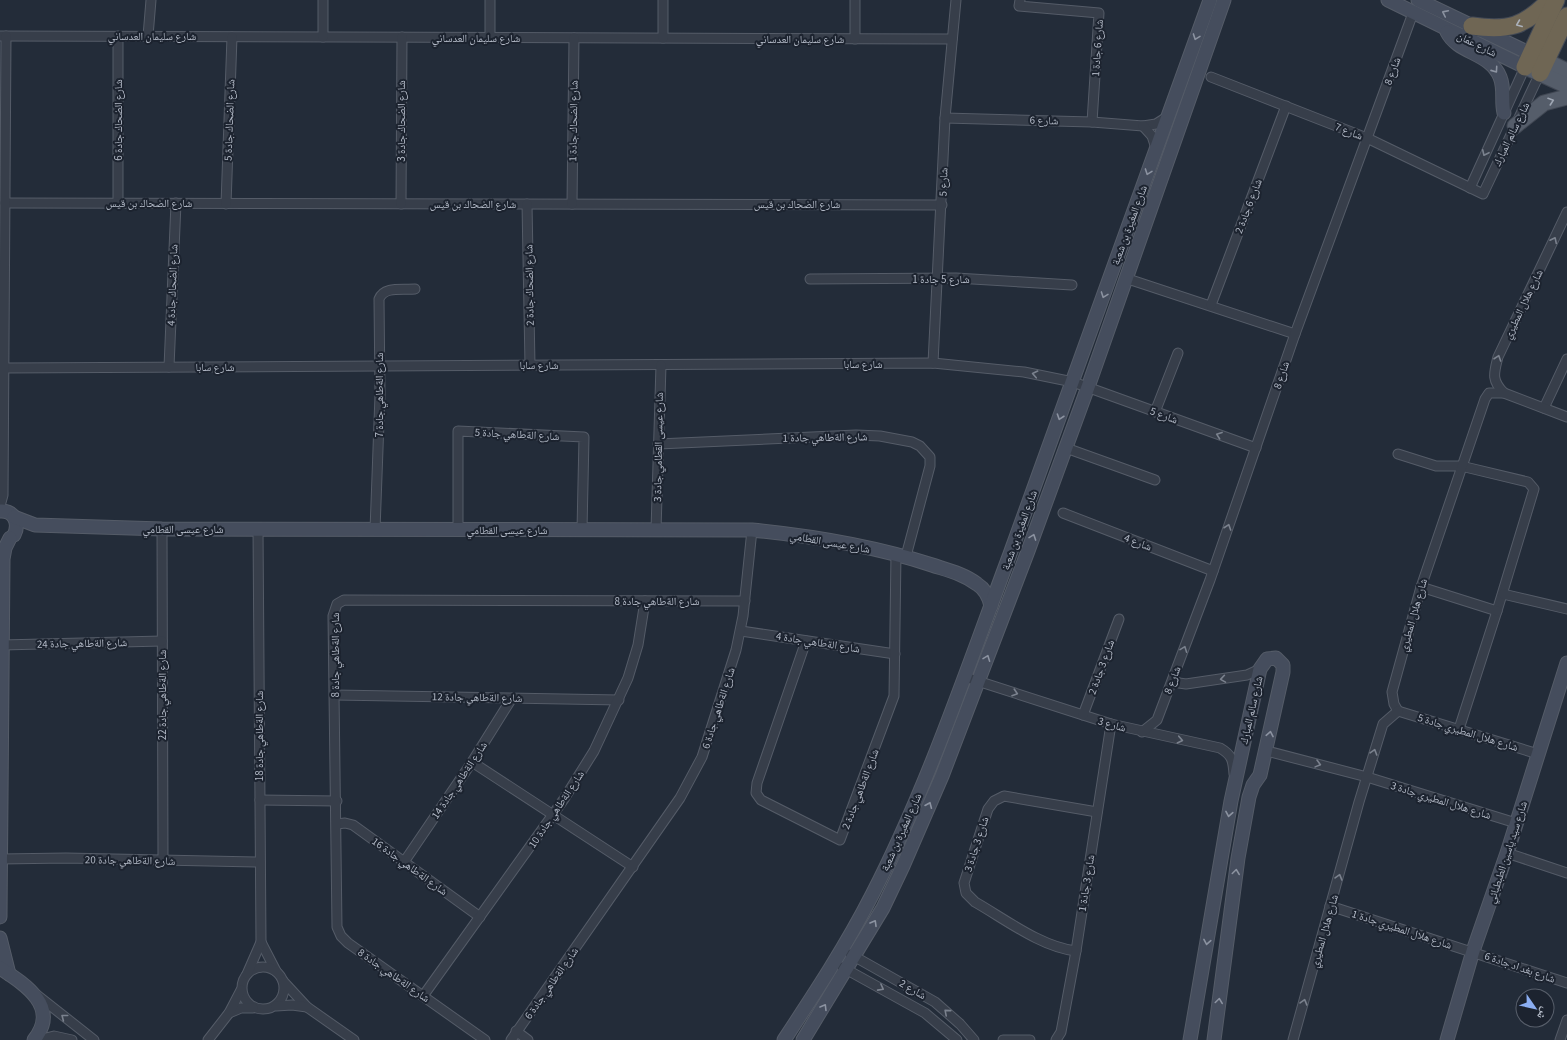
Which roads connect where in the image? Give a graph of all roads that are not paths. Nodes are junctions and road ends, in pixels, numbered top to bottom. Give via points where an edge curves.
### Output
1 (151, 0) edge
2 (323, 0) edge
3 (490, 0) edge
4 (663, 0) edge
5 (856, 0) edge
6 (956, 0) edge
7 (1020, 0) edge
8 (1210, 0) edge
9 (1224, 0) edge
10 (1230, 0) edge
11 (1388, 0) edge
12 (1418, 0) edge
13 (1550, 0) edge
14 (1556, 0) edge
15 (1413, 13) junction
16 (1567, 16) edge
17 (1472, 26) junction
18 (1445, 28) junction
19 (1213, 29) junction
20 (3, 36) edge
21 (118, 36) junction
22 (148, 36) junction
23 (232, 37) junction
24 (323, 37) junction
25 (402, 37) junction
26 (490, 38) junction
27 (574, 38) junction
28 (663, 38) junction
29 (855, 39) junction
30 (952, 39) junction
31 (1536, 64) junction
32 (1567, 72) edge
33 (1211, 77) dead end
34 (1567, 86) edge
35 (1567, 97) edge
36 (1286, 106) junction
37 (1504, 113) junction
38 (1167, 117) junction
39 (945, 118) junction
40 (1092, 122) junction
41 (1143, 126) junction
42 (1496, 130) junction
43 (1513, 131) junction
44 (1367, 138) junction
45 (1156, 149) junction
46 (1470, 188) junction
47 (1483, 194) joint
48 (5, 203) junction
49 (118, 203) junction
50 (176, 203) junction
51 (226, 204) junction
52 (401, 204) junction
53 (528, 204) junction
54 (572, 204) junction
55 (942, 205) junction
56 (1567, 214) edge
57 (1125, 278) junction
58 (810, 279) dead end
59 (938, 279) junction
60 (1072, 286) dead end
61 (414, 289) dead end
62 (1211, 305) junction
63 (1295, 334) junction
64 (1178, 353) dead end
65 (1567, 359) edge
66 (933, 364) junction
67 (530, 365) junction
68 (660, 365) junction
69 (379, 366) junction
70 (169, 367) junction
71 (4, 368) junction
72 (1073, 382) junction
73 (1088, 387) junction
74 (1504, 392) junction
75 (1544, 408) junction
76 (1155, 412) junction
77 (1567, 417) edge
78 (658, 444) junction
79 (1066, 448) junction
80 (1256, 448) junction
81 (1398, 454) dead end
82 (1461, 466) junction
83 (1156, 480) dead end
84 (3, 496) junction
85 (0, 506) edge
86 (1063, 513) dead end
87 (9, 514) edge
88 (35, 525) junction
89 (258, 529) junction
90 (162, 530) junction
91 (375, 530) junction
92 (458, 530) junction
93 (582, 530) junction
94 (656, 530) junction
95 (752, 530) junction
96 (8, 538) edge
97 (2, 554) edge
98 (901, 555) junction
99 (1004, 569) junction
100 (1213, 571) junction
101 (972, 581) junction
102 (1421, 587) junction
103 (1503, 594) junction
104 (646, 601) junction
105 (745, 602) junction
106 (991, 606) junction
107 (1567, 609) edge
108 (1498, 611) junction
109 (1119, 619) dead end
110 (741, 631) junction
111 (162, 641) junction
112 (806, 641) junction
113 (2, 645) junction
114 (895, 654) junction
115 (1567, 664) edge
116 (1260, 669) junction
117 (966, 677) junction
118 (1173, 679) junction
119 (978, 681) junction
120 (335, 696) junction
121 (512, 698) junction
122 (619, 700) junction
123 (1398, 711) junction
124 (1084, 715) junction
125 (1110, 724) junction
126 (1459, 730) junction
127 (1142, 732) junction
128 (1267, 751) junction
129 (1538, 754) junction
130 (472, 762) junction
131 (1366, 777) junction
132 (1234, 784) junction
133 (260, 800) junction
134 (337, 801) junction
135 (1097, 812) junction
136 (553, 815) junction
137 (337, 824) junction
138 (1516, 824) junction
139 (1507, 852) junction
140 (1, 859) edge
141 (163, 860) junction
142 (260, 862) junction
143 (404, 862) junction
144 (633, 867) junction
145 (1567, 872) edge
146 (1330, 906) junction
147 (0, 917) edge
148 (480, 917) junction
149 (0, 938) edge
150 (261, 942) junction
151 (842, 949) junction
152 (1076, 951) junction
153 (1473, 952) junction
154 (855, 957) junction
155 (835, 961) junction
156 (847, 970) junction
157 (4, 971) edge
158 (277, 972) junction
159 (247, 974) junction
160 (283, 981) junction
161 (1567, 983) edge
162 (241, 990) junction
163 (35, 994) junction
164 (423, 996) junction
165 (276, 1006) junction
166 (308, 1007) junction
167 (253, 1008) junction
168 (229, 1013) junction
169 (1567, 1020) edge
170 (516, 1032) junction
171 (34, 1040) edge
172 (38, 1040) edge
173 (72, 1040) edge
174 (94, 1040) edge
175 (208, 1040) edge
176 (354, 1040) edge
177 (485, 1040) edge
178 (510, 1040) edge
179 (528, 1040) edge
180 (784, 1040) edge
181 (804, 1040) edge
182 (956, 1040) edge
183 (974, 1040) edge
184 (1003, 1040) edge
185 (1030, 1040) edge
186 (1056, 1040) edge
187 (1190, 1040) edge
188 (1214, 1040) edge
189 (1293, 1040) edge
190 (1446, 1040) edge
191 (1560, 1040) edge

1 - 22 street
2 - 24 street
3 - 26 street
4 - 28 street
5 - 29 street
6 - 30 street, شارع 5
7 - 40 street, شارع 6 جادة 1 via 1019,6 1099,13
8 -> 38 street, شارع المغيرة بن شعبة
9 - 19 street, شارع المغيرة بن شعبة
10 - 19 street
11 - 15 street, شارع عمّان
17 -> 12 street, شارع عمّان
13 -> 17 highway via 1530,19 1514,26 1497,29
14 - 31 highway
15 - 18 street, شارع عمّان
15 - 44 street, شارع 8
16 - 31 highway
17 - 31 street, شارع عمّان
18 - 31 street, شارع عمّان
18 -> 37 street via 1454,42 1488,60 1497,71 1503,85
19 - 57 street, شارع المغيرة بن شعبة
20 - 21 street, شارع سليمان العدساني
20 - 48 street
21 - 22 street, شارع سليمان العدساني
21 - 49 street, شارع الضحاك جادة 6
22 - 23 street, شارع سليمان العدساني
23 - 24 street, شارع سليمان العدساني
23 - 51 street, شارع الضحاك جادة 5
24 - 25 street, شارع سليمان العدساني
25 - 26 street, شارع سليمان العدساني
25 - 52 street, شارع الضحاك جادة 3
26 - 27 street, شارع سليمان العدساني
27 - 28 street, شارع سليمان العدساني
27 - 54 street, شارع الضحاك جادة 1
28 - 29 street, شارع سليمان العدساني
29 - 30 street, شارع سليمان العدساني
30 - 39 street, شارع 5
31 - 32 main road, شارع عمّان
31 - 34 main road, شارع عمّان
31 - 37 street, شارع سالم المبارك
31 - 43 street, شارع سالم المبارك
33 - 36 street, شارع 7
43 -> 35 main road via 1544,103
36 - 44 street, شارع 7
36 - 62 street, شارع 6 جادة 2
37 - 42 street, شارع سالم المبارك
38 - 41 street, شارع 6 via 1156,124
38 - 45 street, شارع المغيرة بن شعبة
39 - 40 street, شارع 6
39 - 55 street, شارع 5
40 - 41 street, شارع 6
41 - 45 street via 1152,136
42 - 43 street via 1506,126
42 -> 46 street, شارع سالم المبارك
43 - 47 street, شارع سالم المبارك
44 - 46 street, شارع 7
44 - 63 street, شارع 8
45 -> 72 street, شارع المغيرة بن شعبة
46 - 47 street, شارع 7
48 - 49 street, شارع الضحاك بن قيس
48 - 71 street
49 - 50 street, شارع الضحاك بن قيس
50 - 51 street, شارع الضحاك بن قيس
50 - 70 street, شارع الضحاك جادة 4
51 - 52 street, شارع الضحاك بن قيس
52 - 53 street, شارع الضحاك بن قيس
53 - 54 street, شارع الضحاك بن قيس
53 - 67 street, شارع الضحاك جادة 2
54 - 55 street, شارع الضحاك بن قيس
55 - 59 street, شارع 5
74 -> 56 street, شارع هلال المطيري via 1497,386 1495,378 1498,357
57 - 62 street
57 - 73 street, شارع المغيرة بن شعبة
58 - 59 street, شارع 5 جادة 1
59 - 60 street, شارع 5 جادة 1 via 996,280
59 - 66 street, شارع 5
61 - 69 street, شارع الةطاهي جادة 7 via 387,290 380,296
62 - 63 street
63 - 80 street, شارع 8
64 - 76 street
65 - 75 street
66 - 68 street, شارع سابا
72 -> 66 street, شارع سابا via 1024,372
67 - 68 street, شارع سابا
67 - 69 street, شارع سابا
68 - 78 street, شارع عيسى القطامي جادة 3
69 - 70 street, شارع سابا
69 - 91 street, شارع الةطاهي جادة 7
70 - 71 street, شارع سابا
71 - 84 street
72 - 73 street, شارع 5
72 -> 99 street, شارع المغيرة بن شعبة
73 - 76 street, شارع 5
73 - 79 street, شارع المغيرة بن شعبة
74 - 75 street
74 - 82 street, شارع هلال المطيري via 1490,393 1485,399
75 - 77 street
80 -> 76 street, شارع 5
78 - 94 street, شارع عيسى القطامي جادة 3
78 - 98 street, شارع الةطاهي جادة 1 via 856,435 912,442 926,451 930,457 930,466
79 - 83 street
119 -> 79 street, شارع المغيرة بن شعبة
100 -> 80 street, شارع 8
81 - 82 street via 1439,466
82 - 102 street, شارع هلال المطيري
82 - 103 street via 1528,482 1534,489
84 - 85 street
84 - 87 street
86 - 100 street, شارع 4
87 - 88 street, شارع عيسى القطامي
87 - 96 street via 17,526
88 - 90 street, شارع عيسى القطامي
88 - 96 street, شارع عيسى القطامي
89 - 90 street, شارع عيسى القطامي
89 - 91 street, شارع عيسى القطامي
89 - 133 street, شارع الةطاهي جادة 18
90 - 111 street, شارع الةطاهي جادة 22
91 - 92 street, شارع عيسى القطامي
92 - 93 street, شارع عيسى القطامي
92 - 93 street, شارع الةطاهي جادة 5 via 458,430 584,437
93 - 94 street, شارع عيسى القطامي
94 - 95 street, شارع عيسى القطامي
95 - 98 street, شارع عيسى القطامي via 813,536
95 - 105 street, شارع الةطاهي جادة 6
96 - 97 street
97 - 113 street
98 - 101 street, شارع عيسى القطامي
98 - 114 street, شارع الةطاهي جادة 2
99 - 101 street via 990,579
99 - 106 street, شارع المغيرة بن شعبة
118 -> 100 street, شارع 8
101 - 106 street, شارع عيسى القطامي via 987,594
102 - 108 street
102 - 123 street, شارع هلال المطيري via 1392,692
103 - 107 street
103 - 108 street
104 - 105 street, شارع الةطاهي جادة 8
104 - 120 street, شارع الةطاهي جادة 8 via 344,600 337,604 334,612
104 - 122 street, شارع الةطاهي جادة 10 via 635,656
105 - 110 street, شارع الةطاهي جادة 6
106 - 117 street, شارع المغيرة بن شعبة
108 - 126 street
109 - 124 street, شارع 3 جادة 2
110 - 112 street, شارع الةطاهي جادة 4
110 - 144 street, شارع الةطاهي جادة 6 via 697,767 680,798
111 - 113 street, شارع الةطاهي جادة 24
111 - 141 street, شارع الةطاهي جادة 22
112 - 114 street, شارع الةطاهي جادة 4
112 - 114 street, شارع الةطاهي جادة 2 via 756,793 761,800 840,840 893,702
113 - 140 street
115 - 129 street, شارع سيد ياسين الطبطبائي
116 -> 118 street via 1247,675 1186,684
128 -> 116 street, شارع سالم المبارك via 1283,668 1280,661 1271,658 1263,662
116 - 132 street, شارع سالم المبارك
117 - 119 street, شارع 3
117 - 151 street, شارع المغيرة بن شعبة via 889,859
118 - 127 street, شارع 8 via 1157,720
119 -> 124 street, شارع 3
154 -> 119 street, شارع المغيرة بن شعبة via 904,866
120 - 121 street, شارع الةطاهي جادة 12
120 - 134 street, شارع الةطاهي جادة 8
121 - 122 street, شارع الةطاهي جادة 12
121 - 130 street, شارع الةطاهي جادة 14
122 - 136 street, شارع الةطاهي جادة 10 via 588,762
123 - 126 street, شارع هلال المطيري جادة 5
131 -> 123 street, شارع هلال المطيري via 1383,724
124 - 125 street, شارع 3
125 - 127 street, شارع 3
125 - 135 street, شارع 3 جادة 1
126 - 129 street, شارع هلال المطيري جادة 5
127 -> 132 street, شارع 3 via 1220,748 1228,752 1233,758
128 -> 131 street, شارع هلال المطيري جادة 3
188 -> 128 street, شارع سالم المبارك via 1247,805 1252,785 1260,775
129 - 138 street, شارع سيد ياسين الطبطبائي
130 - 136 street
130 - 143 street, شارع الةطاهي جادة 14
131 - 138 street, شارع هلال المطيري جادة 3
146 -> 131 street, شارع هلال المطيري
132 -> 187 street, شارع سالم المبارك
133 - 134 street
133 - 142 street, شارع الةطاهي جادة 18
134 - 137 street, شارع الةطاهي جادة 8
135 - 152 street, شارع 3 جادة 1
135 - 152 street, شارع 3 جادة 3 via 1004,796 998,799 988,809 964,883 966,892 975,902 1046,943
136 - 144 street
136 - 148 street, شارع الةطاهي جادة 10
137 - 143 street, شارع الةطاهي جادة 16 via 353,825
137 - 164 street, شارع الةطاهي جادة 8 via 336,922 339,931 348,942
138 - 139 street, شارع سيد ياسين الطبطبائي
139 - 145 street
139 - 153 street, شارع سيد ياسين الطبطبائي
140 - 141 street, شارع الةطاهي جادة 20
140 - 147 street
141 - 142 street, شارع الةطاهي جادة 20
142 - 150 street, شارع الةطاهي جادة 18
143 - 148 street, شارع الةطاهي جادة 16
144 - 170 street, شارع الةطاهي جادة 6
146 - 153 street, شارع هلال المطيري جادة 1
189 -> 146 street, شارع هلال المطيري
148 - 164 street, شارع الةطاهي جادة 10
149 - 157 street
150 - 158 street, شارع الةطاهي جادة 18
150 - 159 street, شارع الةطاهي جادة 18
151 - 154 street, شارع 2
151 - 155 street, شارع المغيرة بن شعبة
152 - 186 street, شارع 3 جادة 1 via 1061,1032
153 - 161 street, شارع بغد اد جادة 6
153 - 190 street, شارع سيد ياسين الطبطبائي
154 - 156 street, شارع المغيرة بن شعبة
183 -> 154 street, شارع 2 via 935,1002
155 - 156 street, شارع 2
155 - 180 street, شارع المغيرة بن شعبة
181 -> 156 street, شارع المغيرة بن شعبة
156 -> 182 street, شارع 2 via 925,1013
157 - 163 street
158 - 159 street via 261,967
158 - 160 street
159 - 162 street
160 - 165 street via 283,997
160 - 166 street
162 - 167 street via 245,1000
162 - 168 street
163 - 171 street via 43,1016 41,1028
174 -> 163 street
164 - 177 street, شارع الةطاهي جادة 8
165 - 166 street
165 - 167 street via 265,1010
166 - 176 street
167 - 168 street via 240,1008
168 - 175 street
169 - 191 street
170 - 178 street, شارع الةطاهي جادة 6
170 - 179 street
172 - 173 street via 54,1036
184 - 185 street

